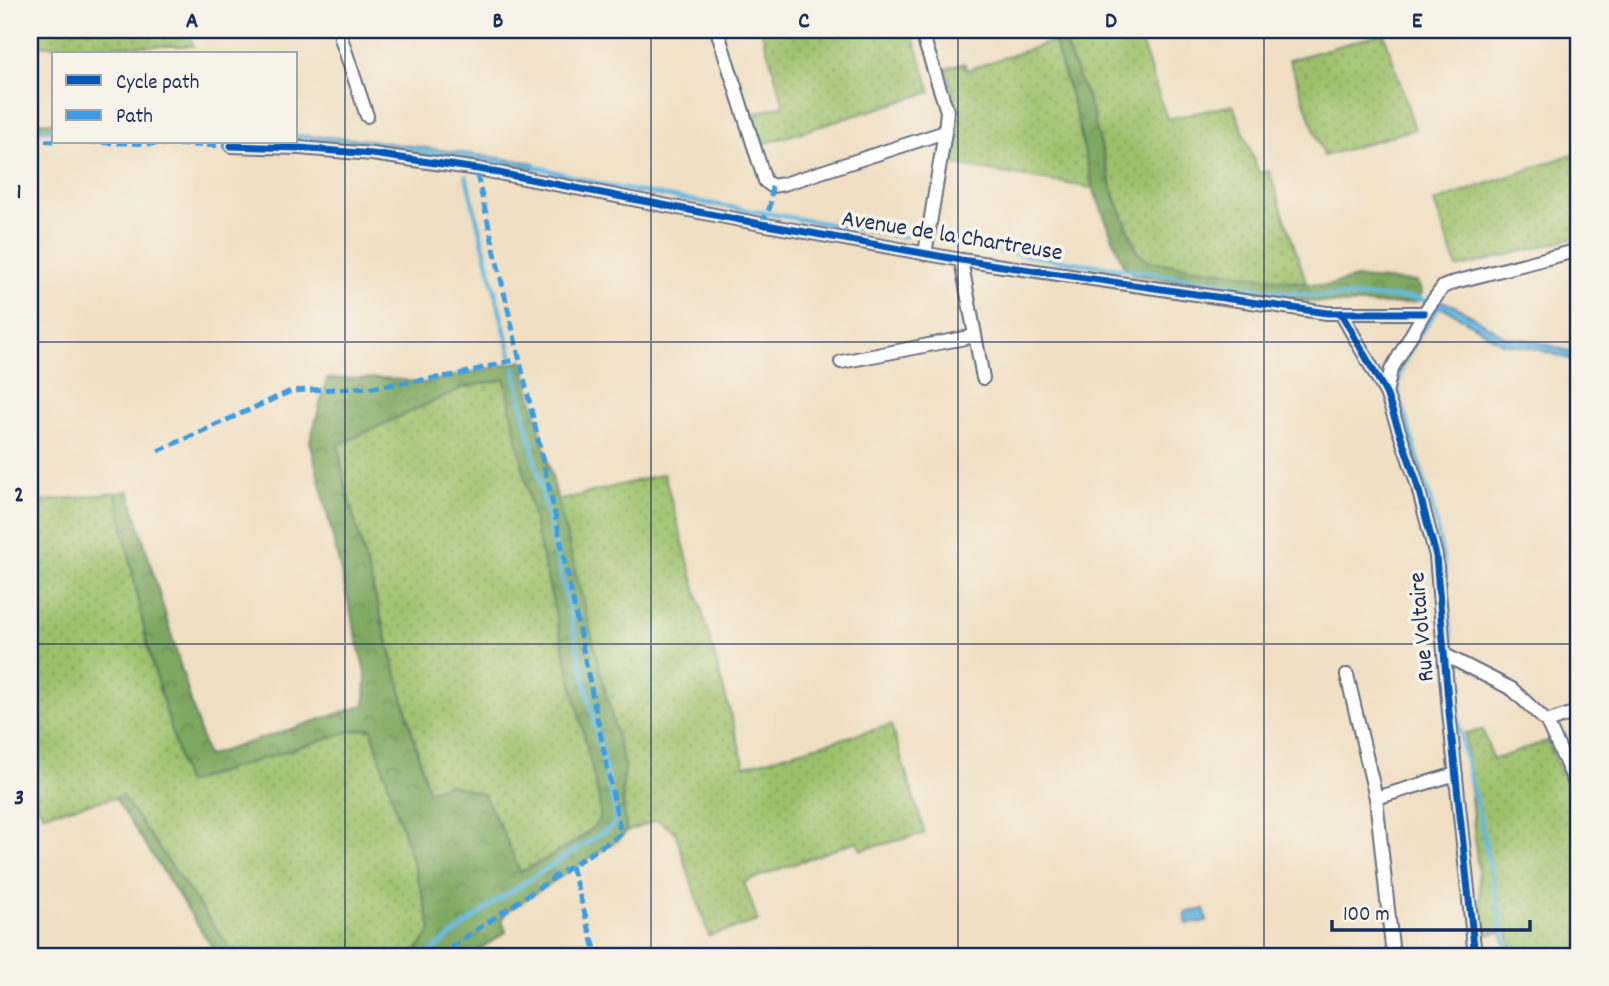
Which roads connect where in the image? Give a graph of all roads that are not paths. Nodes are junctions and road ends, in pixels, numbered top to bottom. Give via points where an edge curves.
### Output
1 (717, 30) edge
2 (921, 30) edge
3 (341, 38) dead end
4 (367, 116) dead end
5 (946, 132) junction
6 (231, 146) dead end
7 (1579, 250) edge
8 (925, 254) junction
9 (961, 260) junction
10 (1341, 313) junction
11 (1424, 313) junction
12 (975, 336) junction
13 (841, 362) dead end
14 (983, 378) dead end
15 (1386, 393) junction
16 (1445, 655) junction
17 (1347, 675) dead end
18 (1579, 711) edge
19 (1547, 722) junction
20 (1456, 774) junction
21 (1579, 791) edge
22 (1376, 798) junction
23 (1393, 956) edge
24 (1475, 956) edge

1 - 5 street via 765,181 772,186
2 - 5 street via 947,111
3 - 4 street
5 - 8 street
6 - 8 street, Avenue de la Chartreuse via 372,154 478,169
7 - 11 street via 1455,282 1443,287
8 - 9 street, Avenue de la Chartreuse
9 - 10 street, Avenue de la Chartreuse
9 - 12 street
10 - 11 street, Avenue de la Chartreuse
10 - 15 street, Rue Voltaire
11 - 15 street via 1391,370
12 - 13 street
12 - 14 street
15 - 16 street, Rue Voltaire via 1436,556
16 - 19 street via 1512,689
16 - 20 street, Rue Voltaire
17 - 22 street
18 - 19 street
19 - 21 street
20 - 22 street
20 - 24 street, Rue Voltaire
22 - 23 street

